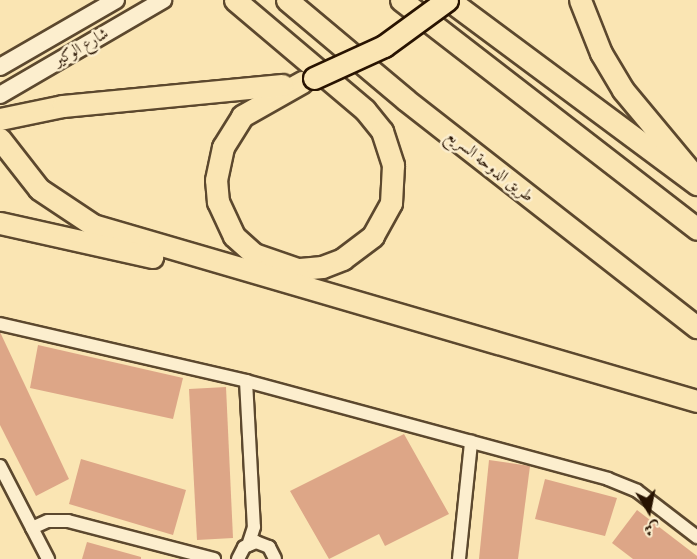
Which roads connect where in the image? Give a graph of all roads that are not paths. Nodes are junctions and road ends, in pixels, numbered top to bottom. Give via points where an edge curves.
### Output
1 (116, 0) edge
2 (163, 0) edge
3 (234, 0) edge
4 (287, 0) edge
5 (400, 0) edge
6 (448, 0) edge
7 (580, 0) edge
8 (0, 67) edge
9 (308, 80) junction
10 (0, 95) edge
11 (0, 119) edge
12 (0, 138) edge
13 (697, 177) edge
14 (697, 184) edge
15 (0, 223) edge
16 (697, 229) edge
17 (276, 281) junction
18 (0, 324) edge
19 (697, 327) edge
20 (246, 381) junction
21 (697, 401) edge
22 (471, 442) junction
23 (0, 466) edge
24 (254, 527) junction
25 (32, 528) junction
26 (697, 537) edge
27 (264, 544) junction
28 (242, 553) edge
29 (277, 558) edge
30 (48, 559) edge
31 (214, 559) edge
32 (226, 559) edge
33 (459, 559) edge

1 - 8 main road, شارع الوكير
2 - 10 main road, شارع الوكير
3 - 9 highway via 365,110 382,131 393,165 391,203 373,236 343,259 297,269 254,254 234,236 219,202 216,180 223,147 242,116
4 - 19 highway, طريق الدوحة السريع via 406,100
5 - 16 highway
6 - 9 highway, bridge via 384,46
6 - 14 highway
7 - 13 highway via 601,53 623,90
9 - 11 highway via 63,106
12 - 17 highway via 33,183 75,216
15 - 17 highway
17 - 21 highway
18 - 20 street
20 - 22 street
20 - 24 street
22 - 26 street via 629,487
22 - 33 street
23 - 25 street
24 - 27 street
24 - 28 street
25 - 30 street
25 - 31 street via 48,521 68,521
27 - 28 street
27 - 29 street
28 - 32 street

